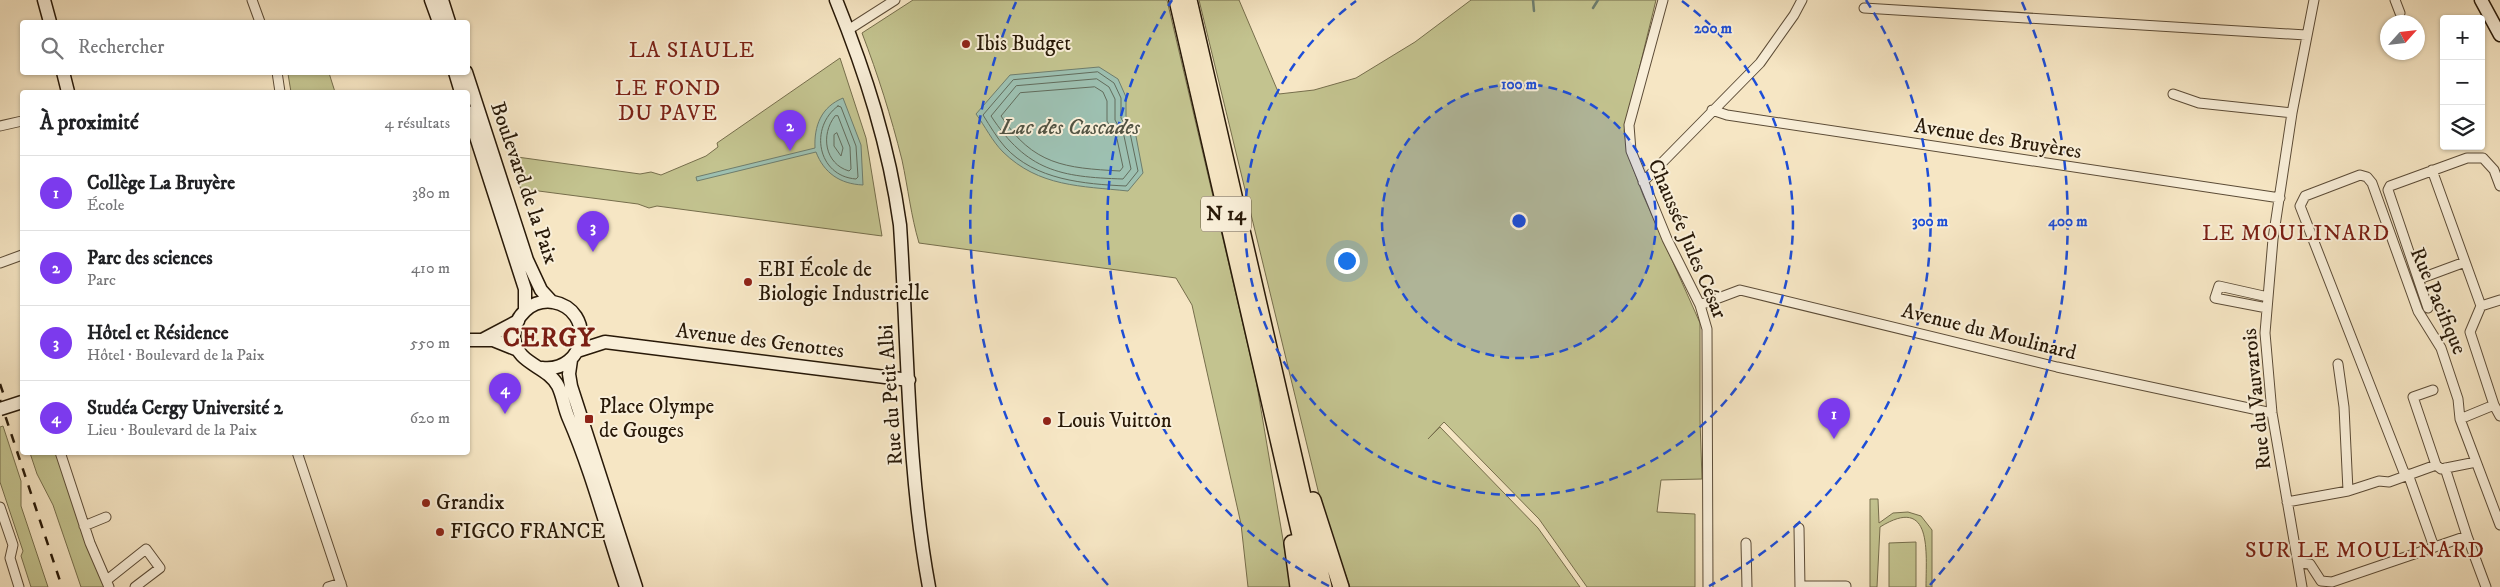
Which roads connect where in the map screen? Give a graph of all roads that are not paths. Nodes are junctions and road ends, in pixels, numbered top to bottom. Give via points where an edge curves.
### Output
1 (44, 0) edge
2 (252, 0) edge
3 (431, 0) edge
4 (442, 0) edge
5 (836, 0) edge
6 (895, 0) edge
7 (1177, 0) edge
8 (1189, 0) edge
9 (1663, 0) edge
10 (1802, 0) edge
11 (2314, 0) edge
12 (2395, 0) edge
13 (2481, 0) edge
14 (1864, 8) dead end
15 (2400, 12) dead end
16 (49, 20) edge
17 (259, 20) edge
18 (438, 20) edge
19 (448, 20) edge
20 (848, 30) junction
21 (2500, 35) edge
22 (2306, 36) junction
23 (64, 75) edge
24 (277, 75) edge
25 (456, 75) edge
26 (467, 75) edge
27 (68, 90) edge
28 (280, 90) edge
29 (460, 90) edge
30 (2173, 94) dead end
31 (1712, 110) junction
32 (2292, 113) junction
33 (470, 118) edge
34 (20, 121) edge
35 (0, 126) edge
36 (2432, 170) junction
37 (1643, 182) junction
38 (2500, 186) edge
39 (2280, 198) junction
40 (20, 256) edge
41 (2465, 262) junction
42 (0, 263) edge
43 (2418, 280) junction
44 (2268, 297) junction
45 (2500, 300) edge
46 (552, 302) junction
47 (1700, 305) junction
48 (2481, 306) junction
49 (2267, 308) junction
50 (2428, 308) dead end
51 (521, 316) junction
52 (580, 326) junction
53 (484, 339) junction
54 (470, 340) edge
55 (605, 342) junction
56 (518, 350) junction
57 (574, 356) junction
58 (2338, 364) dead end
59 (542, 368) junction
60 (909, 380) junction
61 (2433, 390) dead end
62 (20, 403) edge
63 (2494, 405) junction
64 (0, 409) edge
65 (2272, 413) junction
66 (2500, 416) edge
67 (2460, 418) junction
68 (1282, 430) junction
69 (61, 455) edge
70 (298, 455) edge
71 (2476, 462) junction
72 (2440, 466) junction
73 (2406, 475) junction
74 (2348, 491) junction
75 (2287, 502) junction
76 (0, 507) edge
77 (106, 517) dead end
78 (84, 526) junction
79 (2500, 526) edge
80 (1799, 528) dead end
81 (2467, 536) junction
82 (1746, 542) dead end
83 (2434, 547) junction
84 (2299, 563) junction
85 (108, 584) edge
86 (342, 585) edge
87 (1800, 586) edge
88 (1846, 586) dead end
89 (20, 587) edge
90 (135, 587) edge
91 (328, 587) edge
92 (626, 587) edge
93 (636, 587) edge
94 (929, 587) edge
95 (1298, 587) edge
96 (1312, 587) edge
97 (1324, 587) edge
98 (1341, 587) edge
99 (1708, 587) edge
100 (1747, 587) edge
101 (2302, 587) edge
102 (2486, 587) edge

1 - 16 main road
2 - 17 street
3 - 18 main road
4 - 19 main road
5 - 20 main road, Rue du Petit Albi
6 - 20 street
7 - 68 highway, N 14
8 - 68 highway, N 14
9 - 37 street, Chaussée Jules César via 1629,125 1631,151
10 - 31 street via 1760,63
11 - 22 street, Rue du Vauvarois
12 - 15 street
13 - 21 main road
14 - 22 street
20 - 60 main road, Rue du Petit Albi via 873,96 897,202
22 - 32 street, Rue du Vauvarois
23 - 27 main road
24 - 28 street
25 - 29 main road, Boulevard de la Paix
26 - 46 main road, Boulevard de la Paix via 527,260 541,290
30 - 32 street via 2199,103
31 - 37 street
31 - 39 street, Avenue des Bruyères via 1727,115
32 - 39 street, Rue du Vauvarois
33 - 51 main road, Boulevard de la Paix via 524,286
34 - 35 street
36 - 38 street via 2467,158 2483,158 2494,170
36 - 41 street
36 - 43 street via 2390,186 2388,190
37 - 47 street, Chaussée Jules César
39 - 44 street, Rue du Vauvarois
40 - 42 street
41 - 43 street
41 - 48 street
43 - 50 street
44 - 49 street, Rue du Vauvarois
44 - 49 street via 2219,286 2216,298
45 - 48 street
46 - 51 main road via 540,303
46 - 52 main road via 570,310
47 - 65 street, Avenue du Moulinard via 1740,290 2057,367
47 - 99 street, Chaussée Jules César via 1707,329
48 - 63 street via 2470,332
49 - 65 street, Rue du Vauvarois via 2265,333
51 - 53 main road
51 - 56 main road via 514,338
52 - 55 main road, Avenue des Genottes
52 - 57 main road via 581,336
53 - 54 main road
53 - 56 main road
55 - 57 main road, Avenue des Genottes
55 - 60 main road, Avenue des Genottes
56 - 59 main road via 528,362
57 - 59 main road via 557,368
57 - 93 main road via 569,374 571,386
58 - 74 street via 2344,407
59 - 92 main road via 557,385 576,432
60 - 94 main road, Rue du Petit Albi via 920,521
61 - 72 street via 2412,397
62 - 64 main road, bridge
63 - 66 street
63 - 67 street
65 - 75 street, Rue du Vauvarois
67 - 71 street, Rue Pacifique
67 - 73 street, Rue Pacifique via 2458,399 2441,348 2418,311 2372,183 2360,175 2305,196 2300,206
68 - 95 highway via 1279,472
68 - 96 highway, N 14
68 - 97 highway, N 14
68 - 98 highway via 1302,468
69 - 78 street
70 - 86 street
71 - 72 street
71 - 79 street, Rue Pacifique
72 - 73 street
72 - 81 street
73 - 74 street
73 - 83 street
74 - 75 street
75 - 84 street, Rue du Vauvarois
76 - 89 street via 13,545 10,558
77 - 78 street
78 - 85 street
80 - 87 street
81 - 83 street
81 - 102 street
82 - 100 street
83 - 84 street via 2332,582 2320,581 2310,564
84 - 101 street, Rue du Vauvarois
85 - 90 street via 146,549 160,568
86 - 91 street
87 - 88 street

